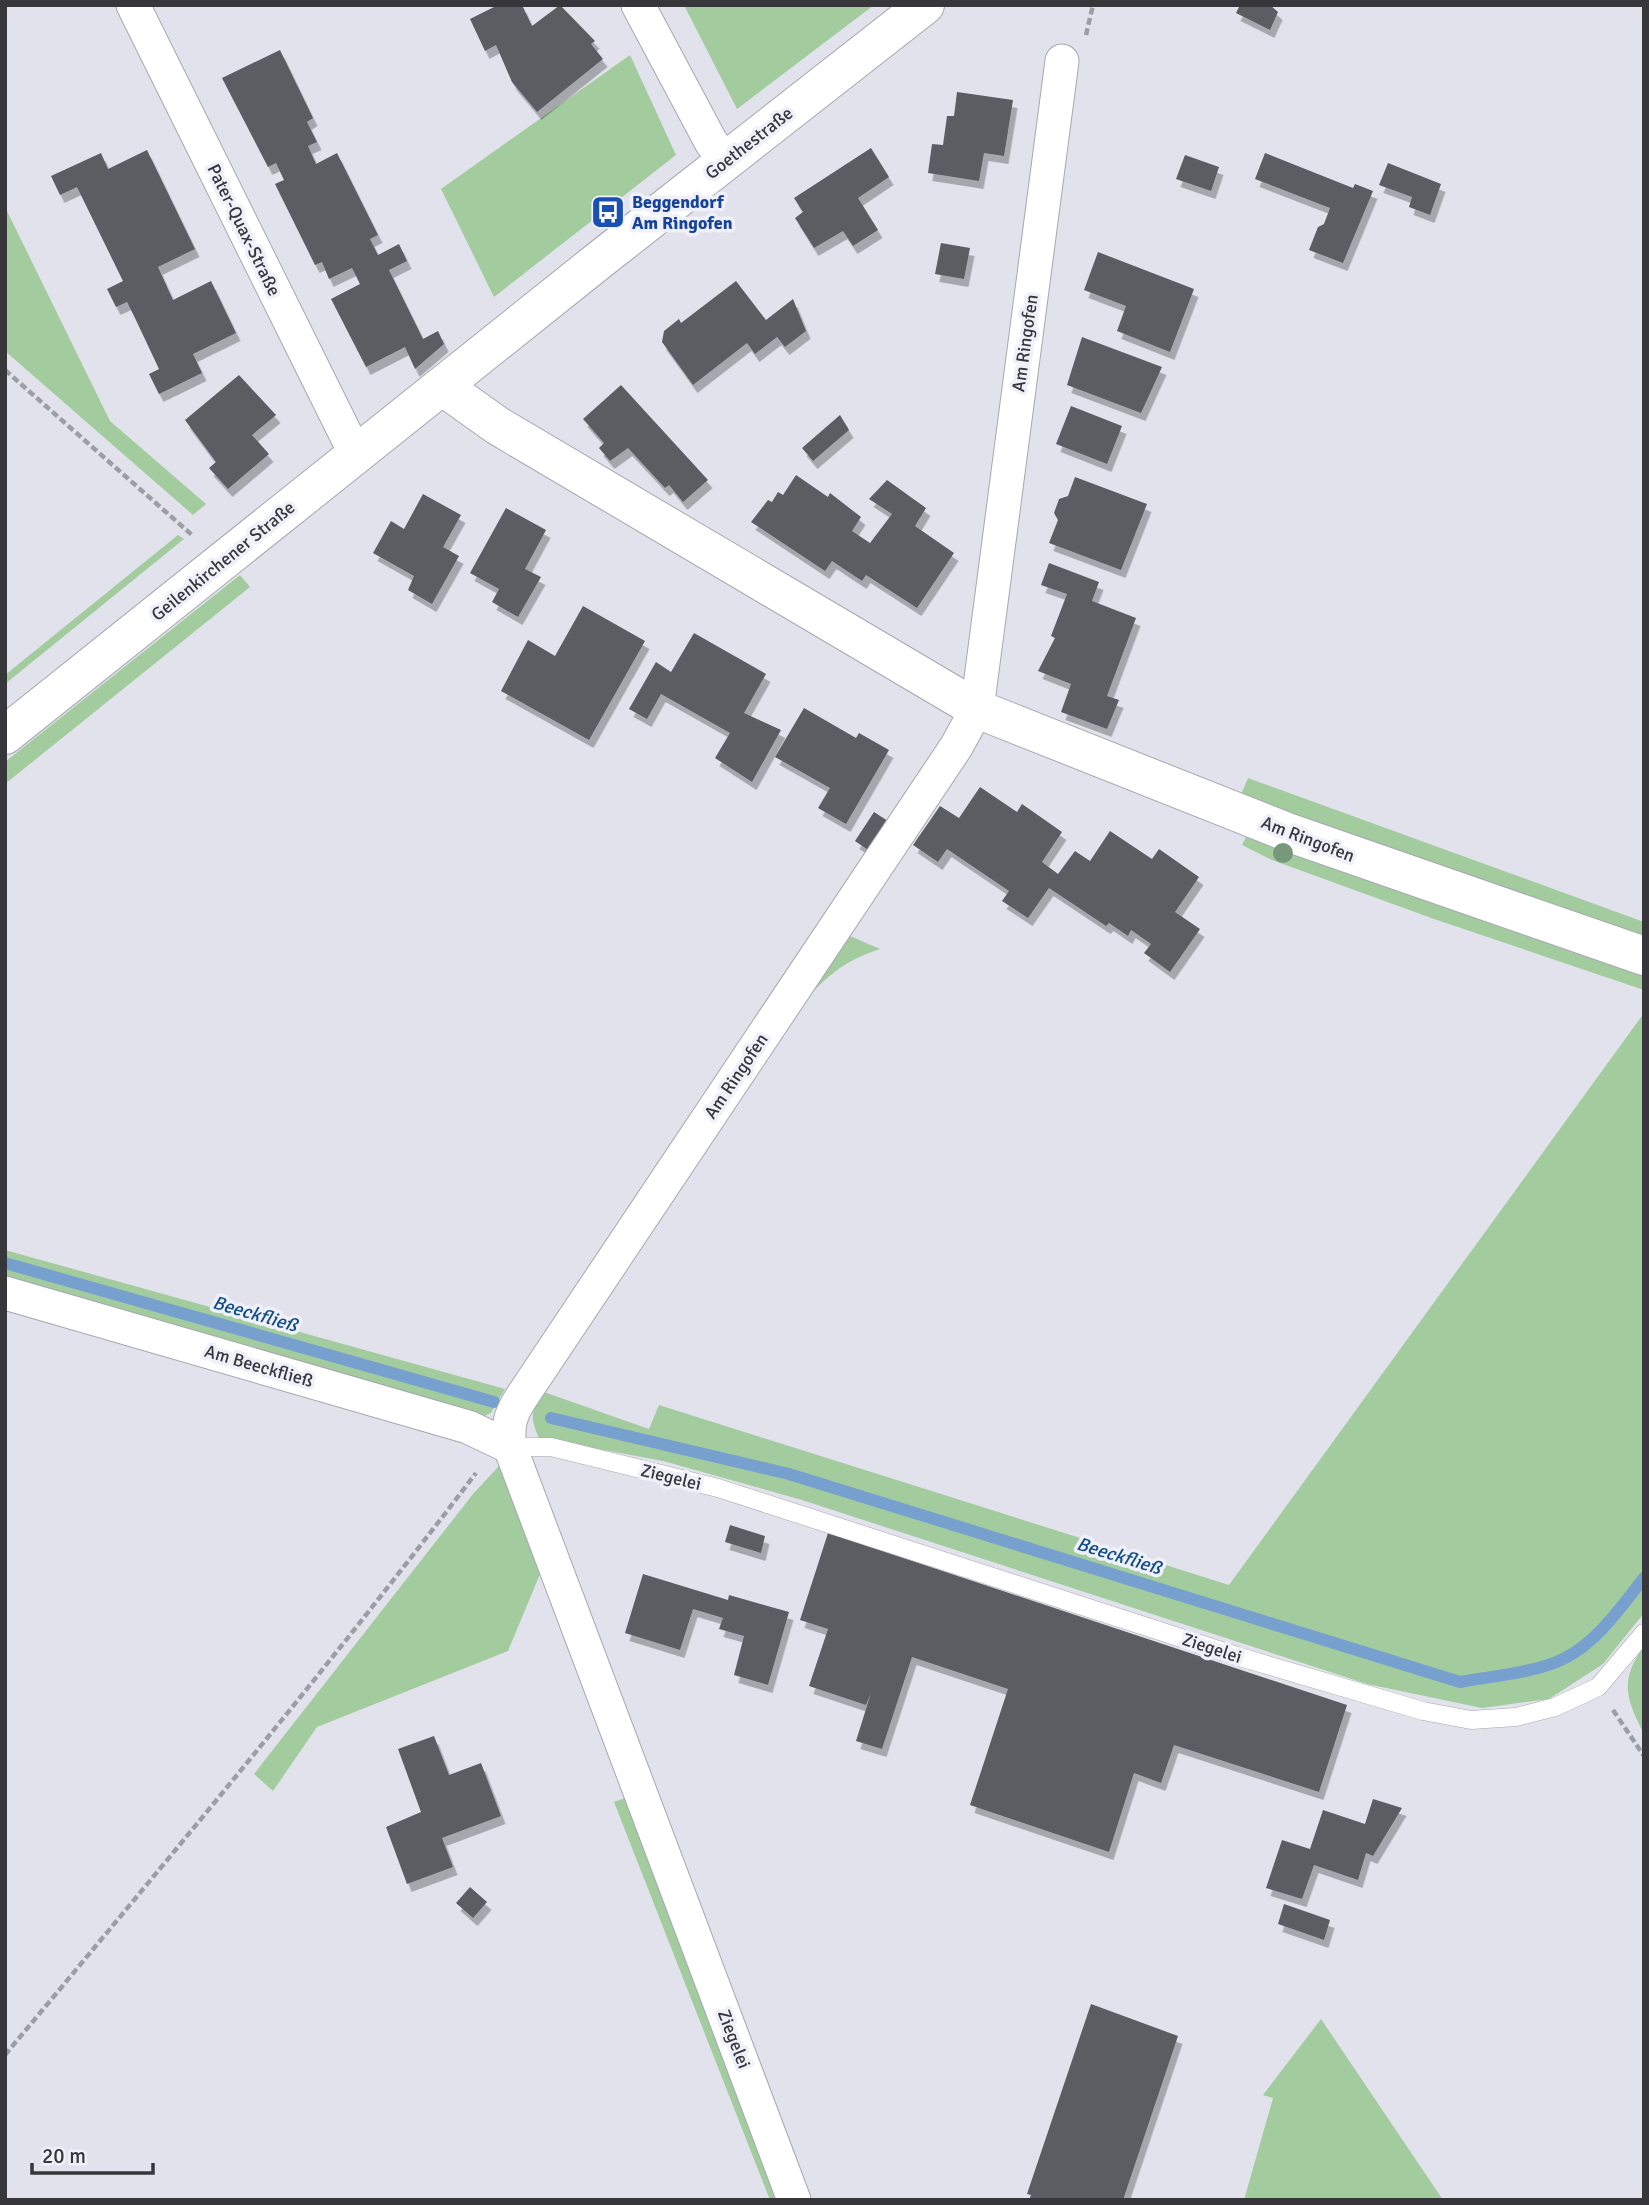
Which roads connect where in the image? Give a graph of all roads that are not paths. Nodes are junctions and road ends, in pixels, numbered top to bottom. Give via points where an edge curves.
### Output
1 (133, 5) edge
2 (638, 5) edge
3 (925, 5) edge
4 (1062, 61) dead end
5 (726, 162) junction
6 (442, 386) junction
7 (356, 455) junction
8 (977, 709) junction
9 (5, 735) edge
10 (1644, 956) edge
11 (5, 1293) edge
12 (510, 1447) junction
13 (1644, 1633) edge
14 (794, 2200) edge

1 - 7 street, Pater-Quax-Straße
2 - 5 street
3 - 5 street, Goethestraße
4 - 8 street, Am Ringofen
5 - 6 street, Goethestraße
6 - 7 street, Geilenkirchener Straße
6 - 8 street, Am Ringofen via 498,426
7 - 9 street, Geilenkirchener Straße
8 - 10 street, Am Ringofen via 1287,832
8 - 12 street, Am Ringofen via 510,1415
11 - 12 street, Am Beeckfließ via 468,1427
12 - 13 lane, Ziegelei via 551,1447 769,1503 1240,1657 1423,1712 1471,1720 1516,1717 1555,1707 1598,1687
12 - 14 street, Ziegelei

